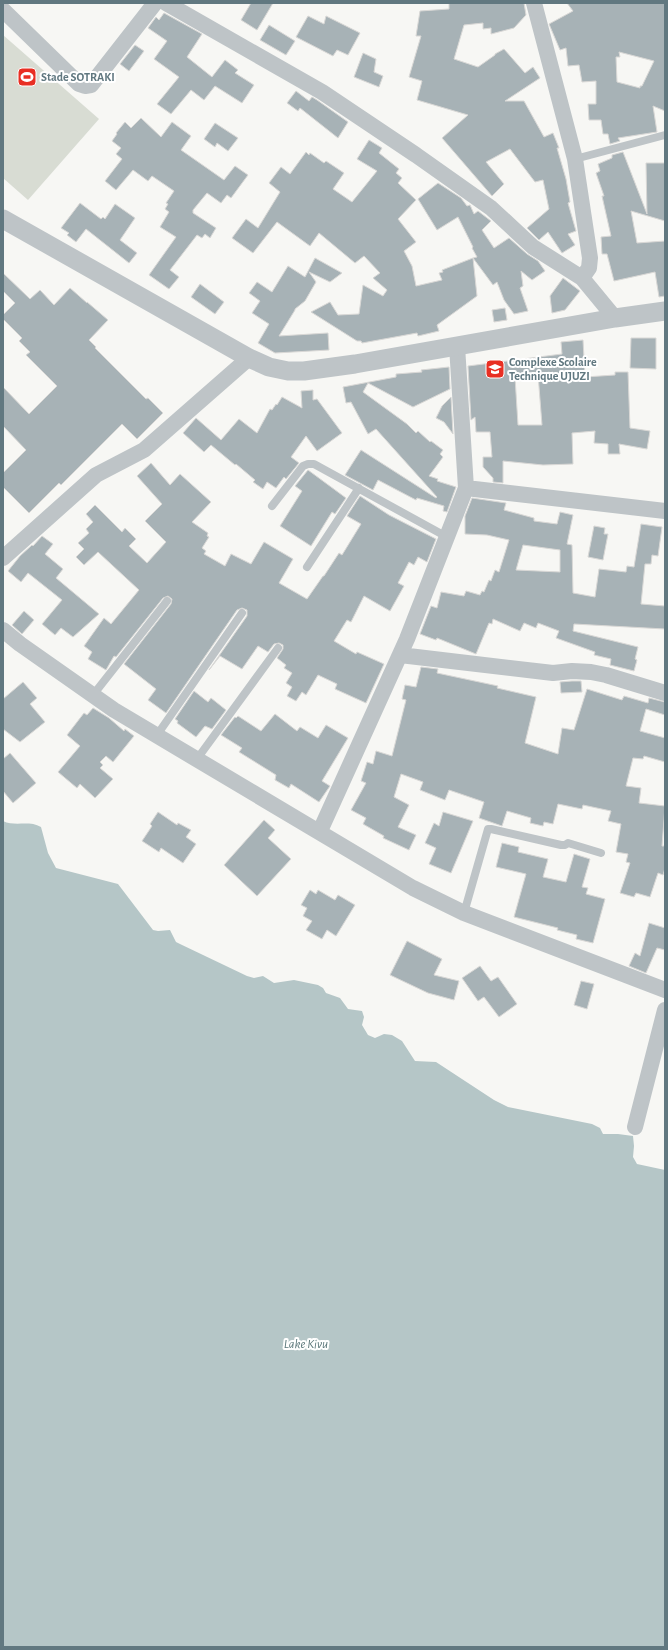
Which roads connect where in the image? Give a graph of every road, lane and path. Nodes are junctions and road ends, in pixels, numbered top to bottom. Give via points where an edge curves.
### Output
1 (155, 3) edge
2 (166, 3) edge
3 (534, 3) edge
4 (3, 10) edge
5 (665, 135) edge
6 (575, 159) junction
7 (3, 219) edge
8 (582, 278) junction
9 (665, 311) edge
10 (614, 318) junction
11 (457, 346) junction
12 (249, 358) junction
13 (359, 488) junction
14 (466, 488) junction
15 (272, 506) dead end
16 (665, 511) edge
17 (447, 537) junction
18 (3, 558) edge
19 (307, 567) dead end
20 (167, 601) dead end
21 (242, 613) dead end
22 (3, 630) edge
23 (278, 648) dead end
24 (400, 655) junction
25 (665, 693) edge
26 (93, 695) junction
27 (157, 735) junction
28 (197, 759) junction
29 (320, 831) junction
30 (601, 853) dead end
31 (464, 913) junction
32 (665, 990) edge
33 (665, 1010) edge
34 (635, 1127) dead end

1 - 4 street via 90,85 85,86 78,84
2 - 8 street via 322,92 410,150 491,208 533,247
3 - 6 street
5 - 6 lane
6 - 8 street via 590,258
7 - 12 street
8 - 10 street
9 - 10 street
10 - 11 street
11 - 12 street via 304,371 269,367
11 - 14 street
12 - 18 street via 144,450 96,475
13 - 15 lane via 314,464 308,464 303,466
13 - 17 lane
13 - 19 lane
14 - 16 street
14 - 17 street
17 - 24 street
20 - 26 lane
21 - 27 lane
22 - 26 street
23 - 28 lane
24 - 25 street via 553,673 591,672
24 - 29 street
26 - 27 street
27 - 28 street
28 - 29 street
29 - 31 street via 413,888
30 - 31 lane via 568,843 561,845 491,828 488,830
31 - 32 street
33 - 34 street

